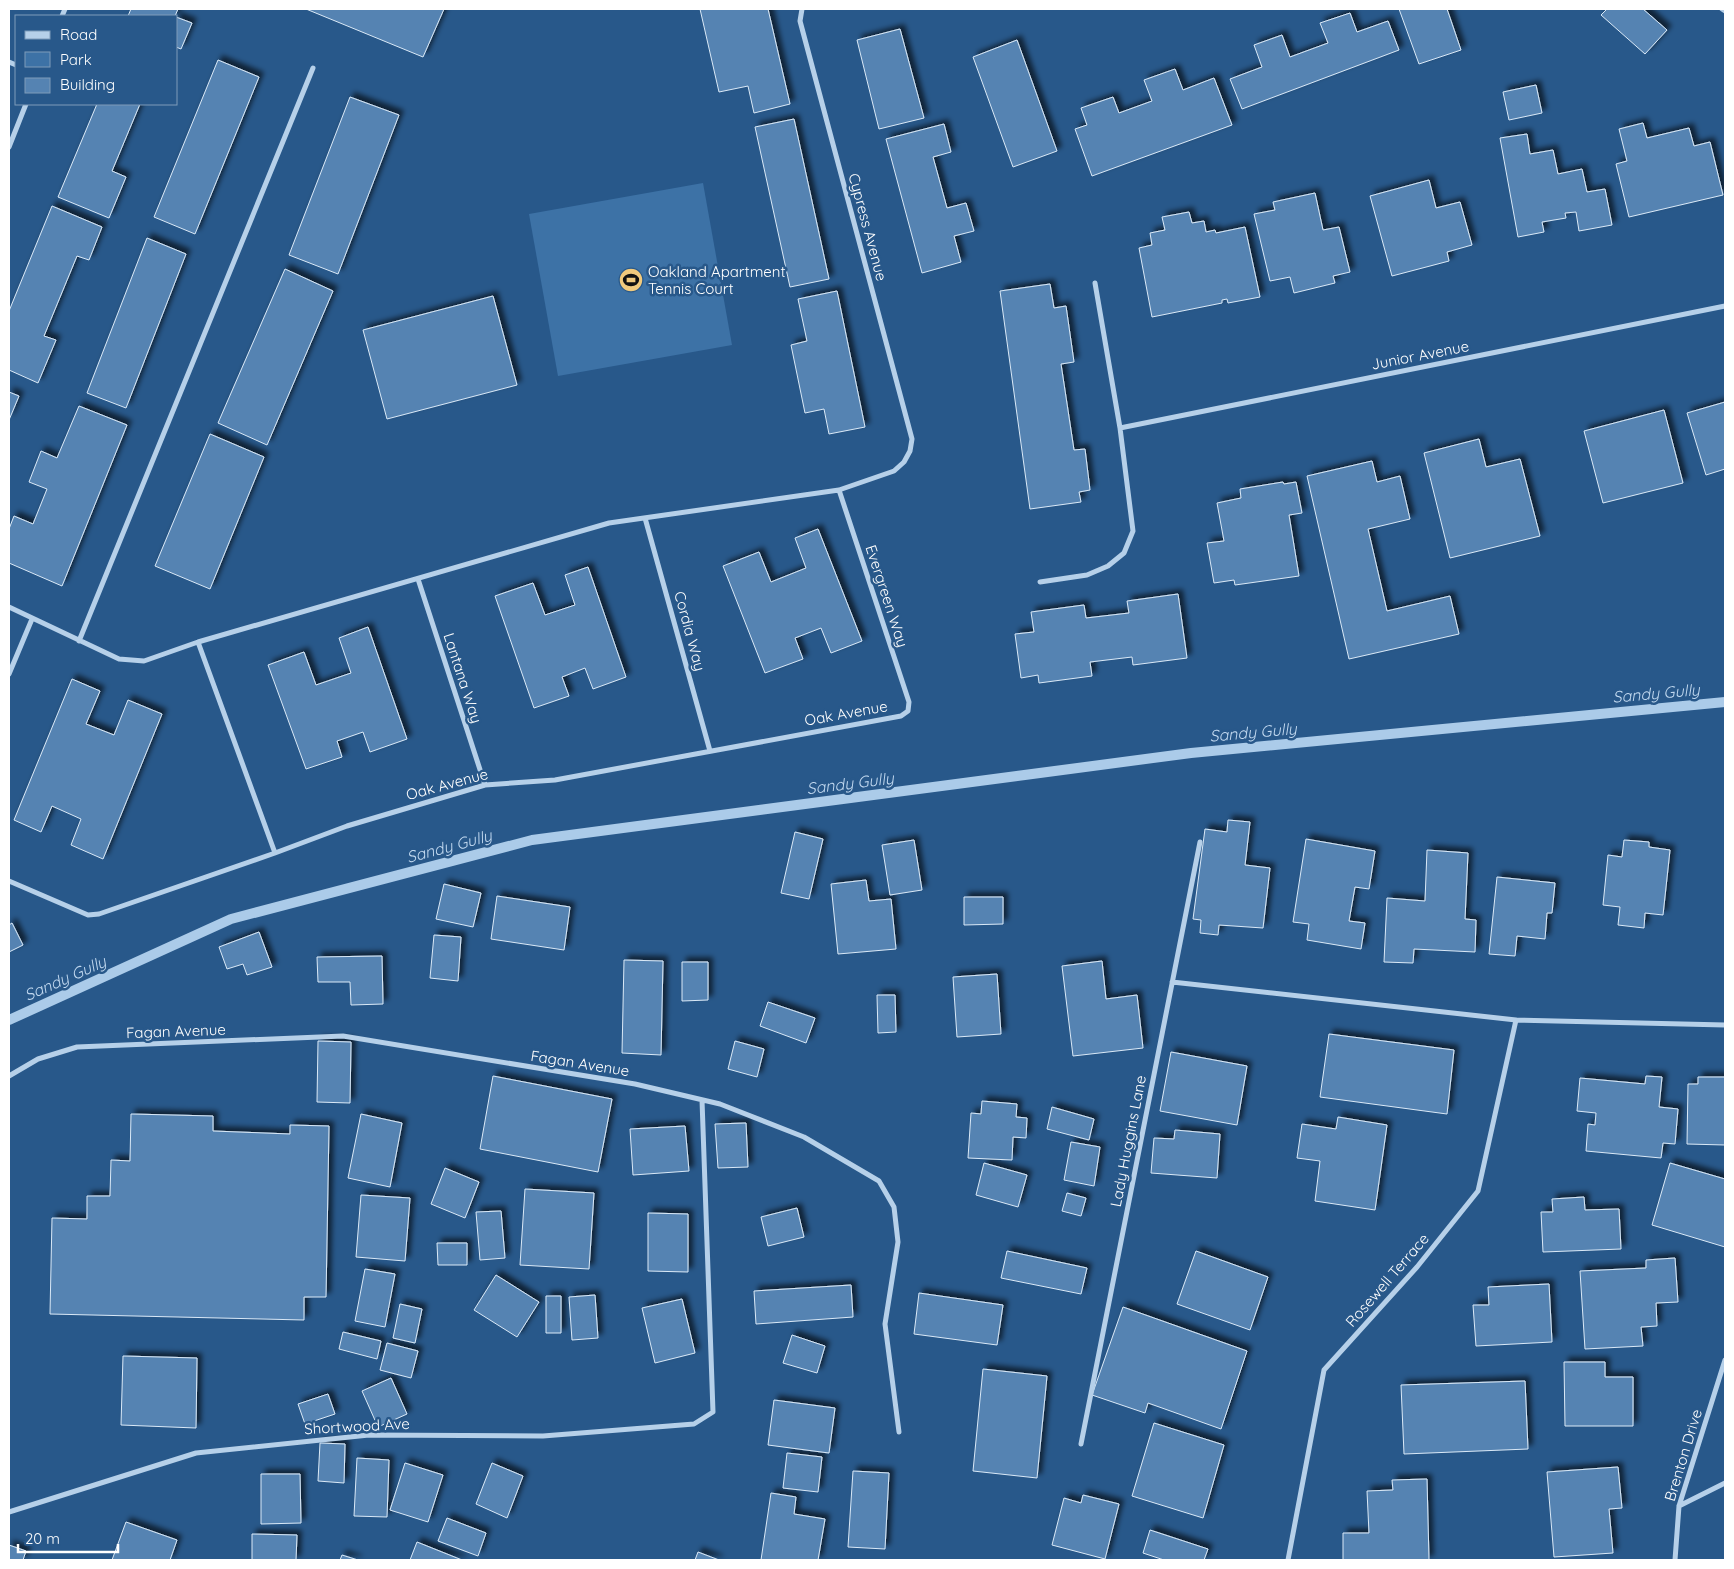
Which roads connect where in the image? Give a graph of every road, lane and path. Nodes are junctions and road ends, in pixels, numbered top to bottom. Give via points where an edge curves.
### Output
1 (802, 9) edge
2 (1722, 9) edge
3 (1725, 11) edge
4 (313, 68) dead end
5 (26, 105) edge
6 (9, 147) edge
7 (1095, 283) dead end
8 (1725, 306) edge
9 (1120, 428) junction
10 (840, 490) junction
11 (645, 518) junction
12 (418, 579) junction
13 (1040, 582) dead end
14 (9, 608) edge
15 (32, 619) junction
16 (79, 641) junction
17 (198, 642) junction
18 (9, 674) edge
19 (908, 711) joint
20 (710, 751) junction
21 (485, 785) junction
22 (1200, 842) dead end
23 (275, 853) junction
24 (9, 881) edge
25 (1172, 982) junction
26 (1516, 1020) junction
27 (1725, 1025) edge
28 (9, 1076) edge
29 (702, 1100) junction
30 (1725, 1360) edge
31 (899, 1432) dead end
32 (1081, 1444) dead end
33 (1725, 1483) edge
34 (1679, 1506) junction
35 (9, 1512) edge
36 (1288, 1560) edge
37 (1675, 1560) edge

1 - 10 street, Cypress Avenue via 800,21 912,439 904,462 894,471
2 - 3 street
4 - 16 street
5 - 6 street
7 - 9 street
8 - 9 street, Junior Avenue
9 - 13 street via 1133,531 1124,553 1108,566 1087,575
10 - 11 street
10 - 19 street, Evergreen Way via 909,702
11 - 12 street via 609,523
11 - 20 street, Cordia Way
12 - 17 street
12 - 21 street, Lantana Way
14 - 15 street
15 - 16 street
15 - 18 street
16 - 17 street via 119,659 144,661
17 - 23 street
19 - 20 street, Oak Avenue via 901,716
20 - 21 street, Oak Avenue via 555,780
21 - 23 street, Oak Avenue via 347,826
22 - 25 street, Lady Huggins Lane
23 - 24 street, Oak Avenue via 100,914 88,915
25 - 26 street
25 - 32 street, Lady Huggins Lane
26 - 27 street
26 - 36 street, Rosewell Terrace via 1478,1192 1417,1267 1324,1370
28 - 29 street, Fagan Avenue via 38,1060 77,1047 344,1036 635,1084
29 - 31 street, Fagan Avenue via 804,1137 879,1181 894,1207 898,1242 885,1324
29 - 35 street, Shortwood Ave via 713,1412 694,1424 543,1436 369,1435 196,1453
30 - 34 street, Brenton Drive
33 - 34 street
34 - 37 street, Brenton Drive

